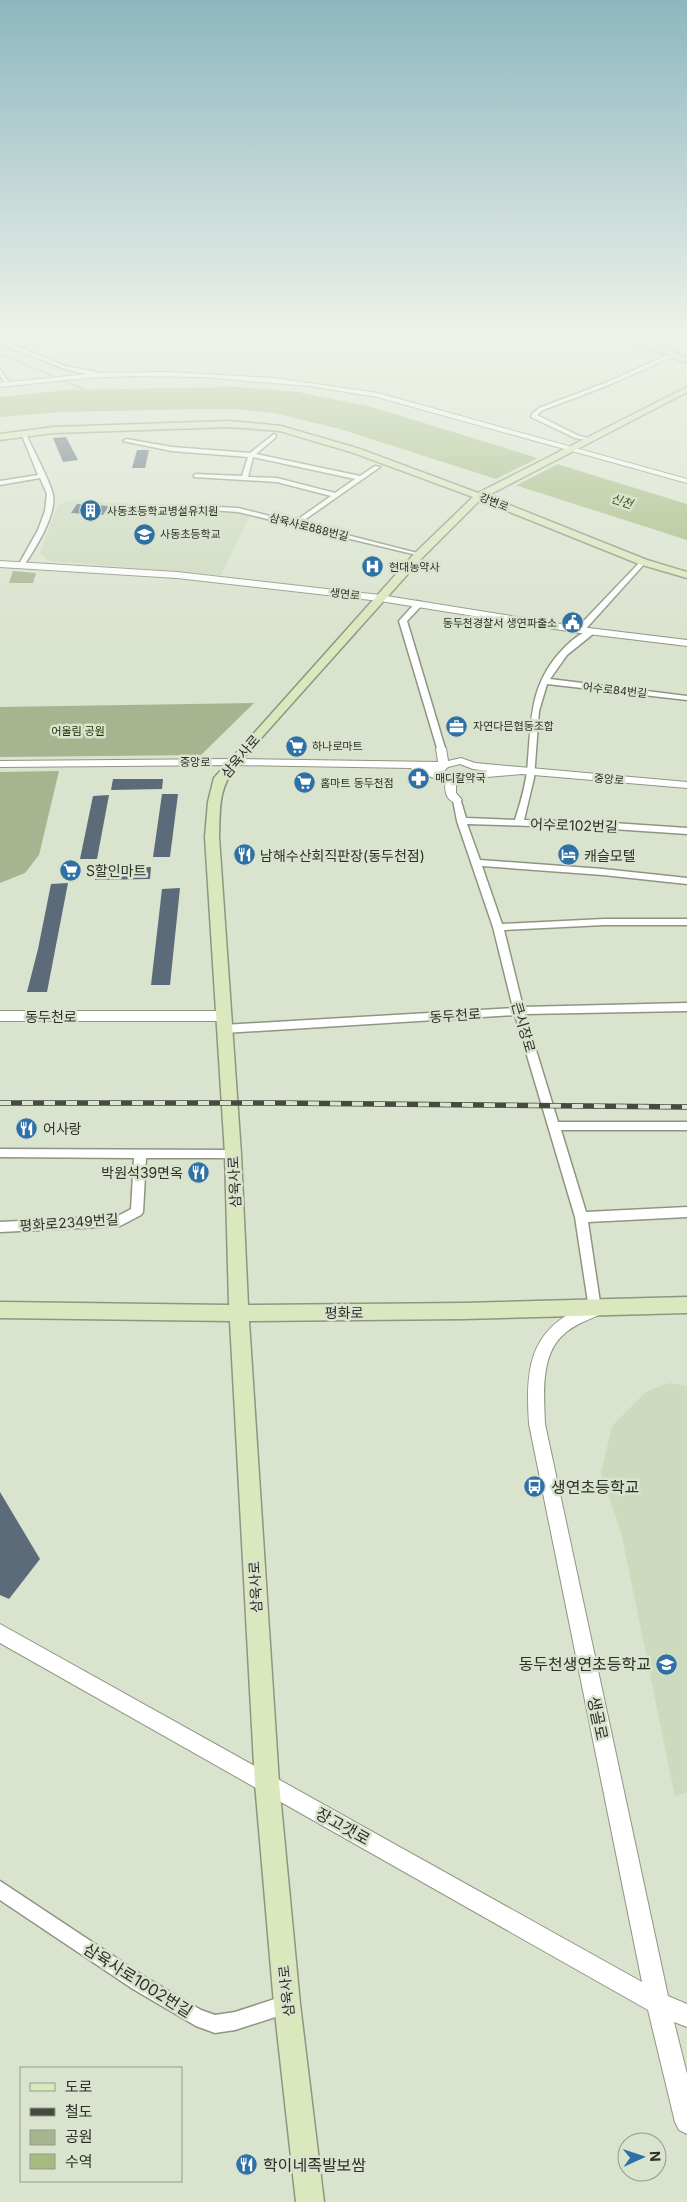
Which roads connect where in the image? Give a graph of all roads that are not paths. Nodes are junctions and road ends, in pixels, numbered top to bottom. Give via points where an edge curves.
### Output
1 (24, 436) edge
2 (274, 436) dead end
3 (304, 436) edge
4 (520, 436) edge
5 (575, 436) edge
6 (598, 436) edge
7 (590, 440) junction
8 (126, 441) dead end
9 (570, 450) junction
10 (251, 455) junction
11 (378, 467) dead end
12 (42, 476) junction
13 (196, 476) dead end
14 (244, 478) junction
15 (359, 478) junction
16 (687, 481) edge
17 (0, 483) edge
18 (483, 494) junction
19 (336, 495) junction
20 (198, 508) dead end
21 (295, 524) junction
22 (419, 555) junction
23 (643, 562) junction
24 (0, 564) edge
25 (22, 564) junction
26 (687, 575) edge
27 (380, 598) junction
28 (420, 603) junction
29 (580, 630) junction
30 (590, 632) junction
31 (687, 644) edge
32 (544, 681) junction
33 (687, 698) edge
34 (442, 756) junction
35 (456, 761) junction
36 (233, 762) junction
37 (0, 764) edge
38 (391, 764) junction
39 (473, 771) junction
40 (526, 772) junction
41 (452, 780) junction
42 (687, 785) edge
43 (456, 800) joint
44 (462, 821) junction
45 (518, 823) junction
46 (687, 831) edge
47 (476, 864) junction
48 (687, 881) edge
49 (687, 922) edge
50 (498, 927) junction
51 (687, 1007) edge
52 (519, 1011) junction
53 (0, 1016) edge
54 (223, 1022) junction
55 (554, 1126) junction
56 (687, 1126) edge
57 (0, 1153) edge
58 (140, 1154) junction
59 (233, 1154) junction
60 (687, 1212) edge
61 (580, 1217) junction
62 (0, 1227) edge
63 (687, 1305) edge
64 (595, 1309) junction
65 (0, 1310) edge
66 (239, 1313) junction
67 (0, 1633) edge
68 (267, 1783) junction
69 (0, 1890) edge
70 (658, 2003) junction
71 (287, 2004) junction
72 (687, 2016) edge
73 (687, 2122) edge
74 (310, 2202) edge

1 - 12 street
2 - 10 street
3 - 18 main road, 강변로
4 - 9 street
5 - 7 street
6 - 7 main road, 삼육사로
7 - 9 main road, 삼육사로
8 - 10 street via 172,449
9 - 16 street
9 - 18 main road, 삼육사로
10 - 14 street
10 - 15 street
11 - 15 street
12 - 17 street
12 - 25 street via 50,502
13 - 14 street
14 - 19 street via 282,481
15 - 19 street
18 - 22 main road, 삼육사로
18 - 23 main road, 강변로
19 - 21 street
20 - 21 street, 삼육사로888번길 via 238,510
21 - 22 street, 삼육사로888번길
22 - 27 main road, 삼육사로
23 - 26 main road, 강변로
23 - 29 street
24 - 25 street, 생연로
25 - 27 street, 생연로 via 177,575
27 - 28 street, 생연로
27 - 36 main road, 삼육사로
28 - 29 street, 생연로
28 - 34 street via 403,621
29 - 30 street, 생연로
30 - 31 street, 생연로
30 - 32 street via 576,640
32 - 33 street, 어수로84번길
32 - 40 street via 536,703
34 - 35 street
34 - 35 street
34 - 38 street via 420,763
34 - 41 street via 440,770
35 - 39 street
36 - 37 street, 중앙로
36 - 38 street, 중앙로
36 - 54 main road, 삼육사로 via 220,778 214,802 212,838
38 - 41 street, 중앙로 via 426,769
39 - 40 street, 중앙로
39 - 41 street, 중앙로
40 - 42 street, 중앙로
40 - 45 street via 528,793
41 - 43 street via 452,794
43 - 44 street, 큰시장로
44 - 45 street, 어수로102번길
44 - 47 street, 큰시장로
45 - 46 street, 어수로102번길
47 - 48 street
47 - 50 street, 큰시장로
49 - 50 street
50 - 52 street, 큰시장로
51 - 52 street, 동두천로
52 - 54 street, 동두천로
52 - 55 street, 큰시장로
53 - 54 street, 동두천로
54 - 59 main road, 삼육사로
55 - 56 street
55 - 61 street, 큰시장로
57 - 58 street
58 - 59 street
58 - 62 street, 평화로2349번길 via 137,1212 120,1221
59 - 66 main road, 삼육사로
60 - 61 street
61 - 64 street, 큰시장로
63 - 64 main road, 평화로
64 - 66 main road, 평화로
64 - 70 street, 생골로 via 556,1331 542,1354 537,1376 537,1424
65 - 66 main road, 평화로
66 - 68 main road, 삼육사로
67 - 68 street, 장고갯로
68 - 70 street, 장고갯로
68 - 71 main road, 삼육사로
69 - 71 street, 삼육사로1002번길 via 196,2017 215,2024
70 - 72 street, 장고갯로
70 - 73 street, 생골로
71 - 74 main road, 삼육사로

